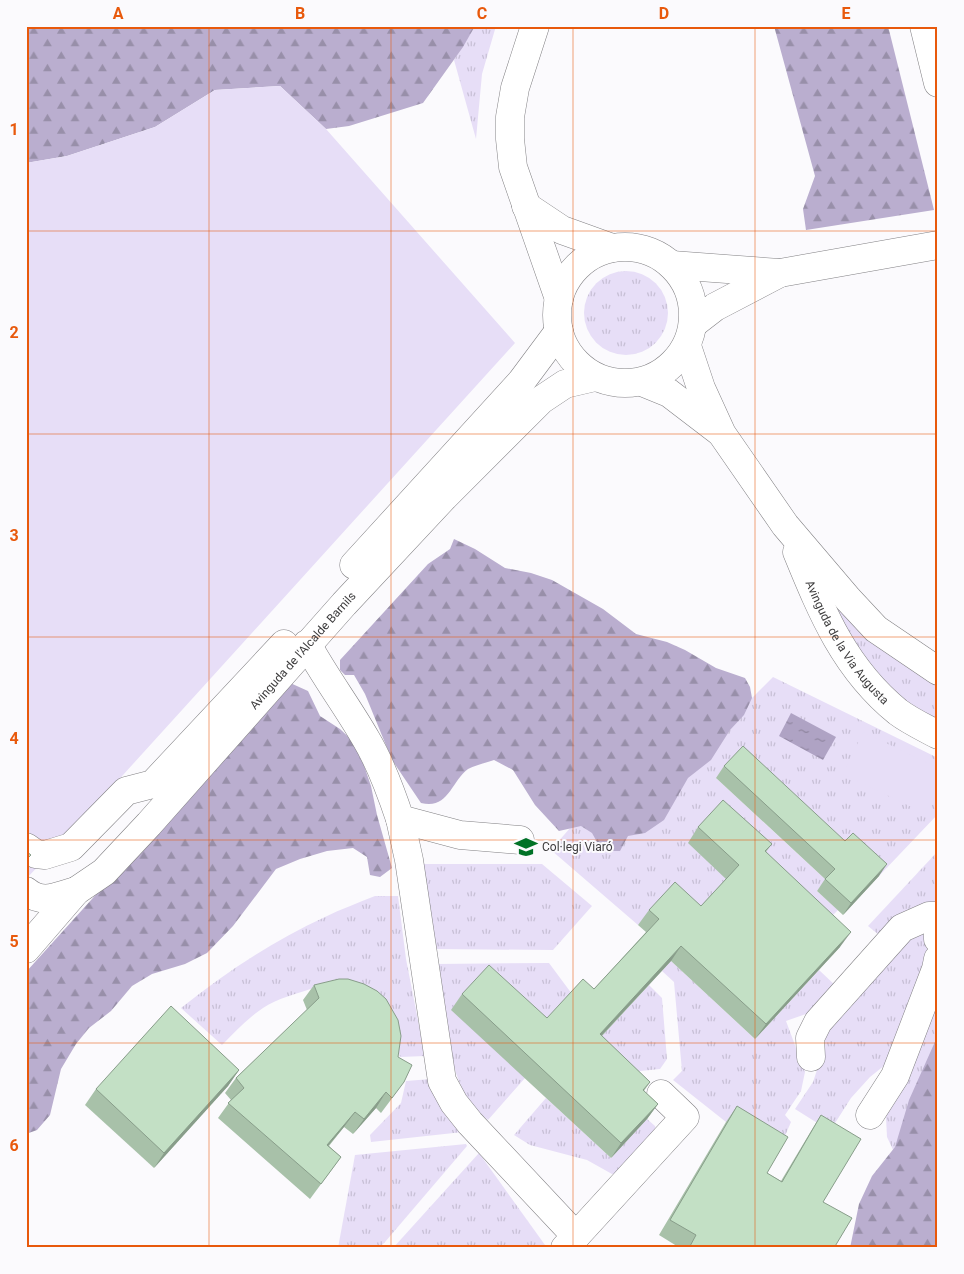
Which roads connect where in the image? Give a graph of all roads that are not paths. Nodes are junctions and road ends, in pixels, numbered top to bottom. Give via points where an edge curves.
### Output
1 (535, 26) edge
2 (924, 26) edge
3 (938, 83) edge
4 (526, 206) junction
5 (938, 245) edge
6 (612, 248) junction
7 (672, 265) junction
8 (780, 273) junction
9 (559, 299) junction
10 (559, 331) junction
11 (690, 335) junction
12 (595, 377) junction
13 (642, 382) junction
14 (722, 434) junction
15 (785, 525) junction
16 (307, 644) junction
17 (938, 672) edge
18 (938, 735) edge
19 (400, 820) junction
20 (520, 840) dead end
21 (26, 847) edge
22 (26, 891) edge
23 (76, 891) junction
24 (938, 916) edge
25 (938, 928) edge
26 (938, 939) edge
27 (26, 949) edge
28 (938, 959) edge
29 (811, 1058) dead end
30 (661, 1094) dead end
31 (870, 1115) dead end
32 (571, 1242) edge

1 - 4 main road via 515,88 510,117 513,167
2 - 3 main road
4 - 6 main road via 562,230
4 - 9 main road
5 - 8 main road
6 - 7 main road via 644,249
6 - 9 main road via 597,252 578,266 568,278
7 - 8 main road
7 - 11 main road via 690,292 694,311
8 - 11 main road via 715,307
9 - 10 main road
10 - 12 main road via 572,358
10 - 21 main road, Avinguda de l'Alcalde Barnils via 517,387 153,784 126,790 71,847 46,855 36,854
11 - 13 main road via 677,361
11 - 14 main road, Avinguda de la Via Augusta via 702,388
12 - 13 main road via 618,384
12 - 16 main road, Avinguda de l'Alcalde Barnils via 565,384 542,400 444,497
13 - 14 main road, Avinguda de la Via Augusta via 669,394
14 - 15 main road, Avinguda de la Via Augusta
15 - 17 main road, Avinguda de la Via Augusta via 876,629
15 - 18 main road, Avinguda de la Via Augusta via 820,609 859,674 900,713
16 - 19 main road via 366,739 387,781
16 - 23 main road, Avinguda de l'Alcalde Barnils via 143,831 104,872
19 - 20 main road via 460,835
19 - 32 main road via 409,860 442,1082 454,1104
22 - 23 main road via 43,900
23 - 27 main road, Avinguda de l'Alcalde Barnils
24 - 29 main road via 929,916 902,928 818,1022 810,1038
25 - 26 main road
28 - 31 main road via 895,1076
30 - 32 main road via 685,1117

